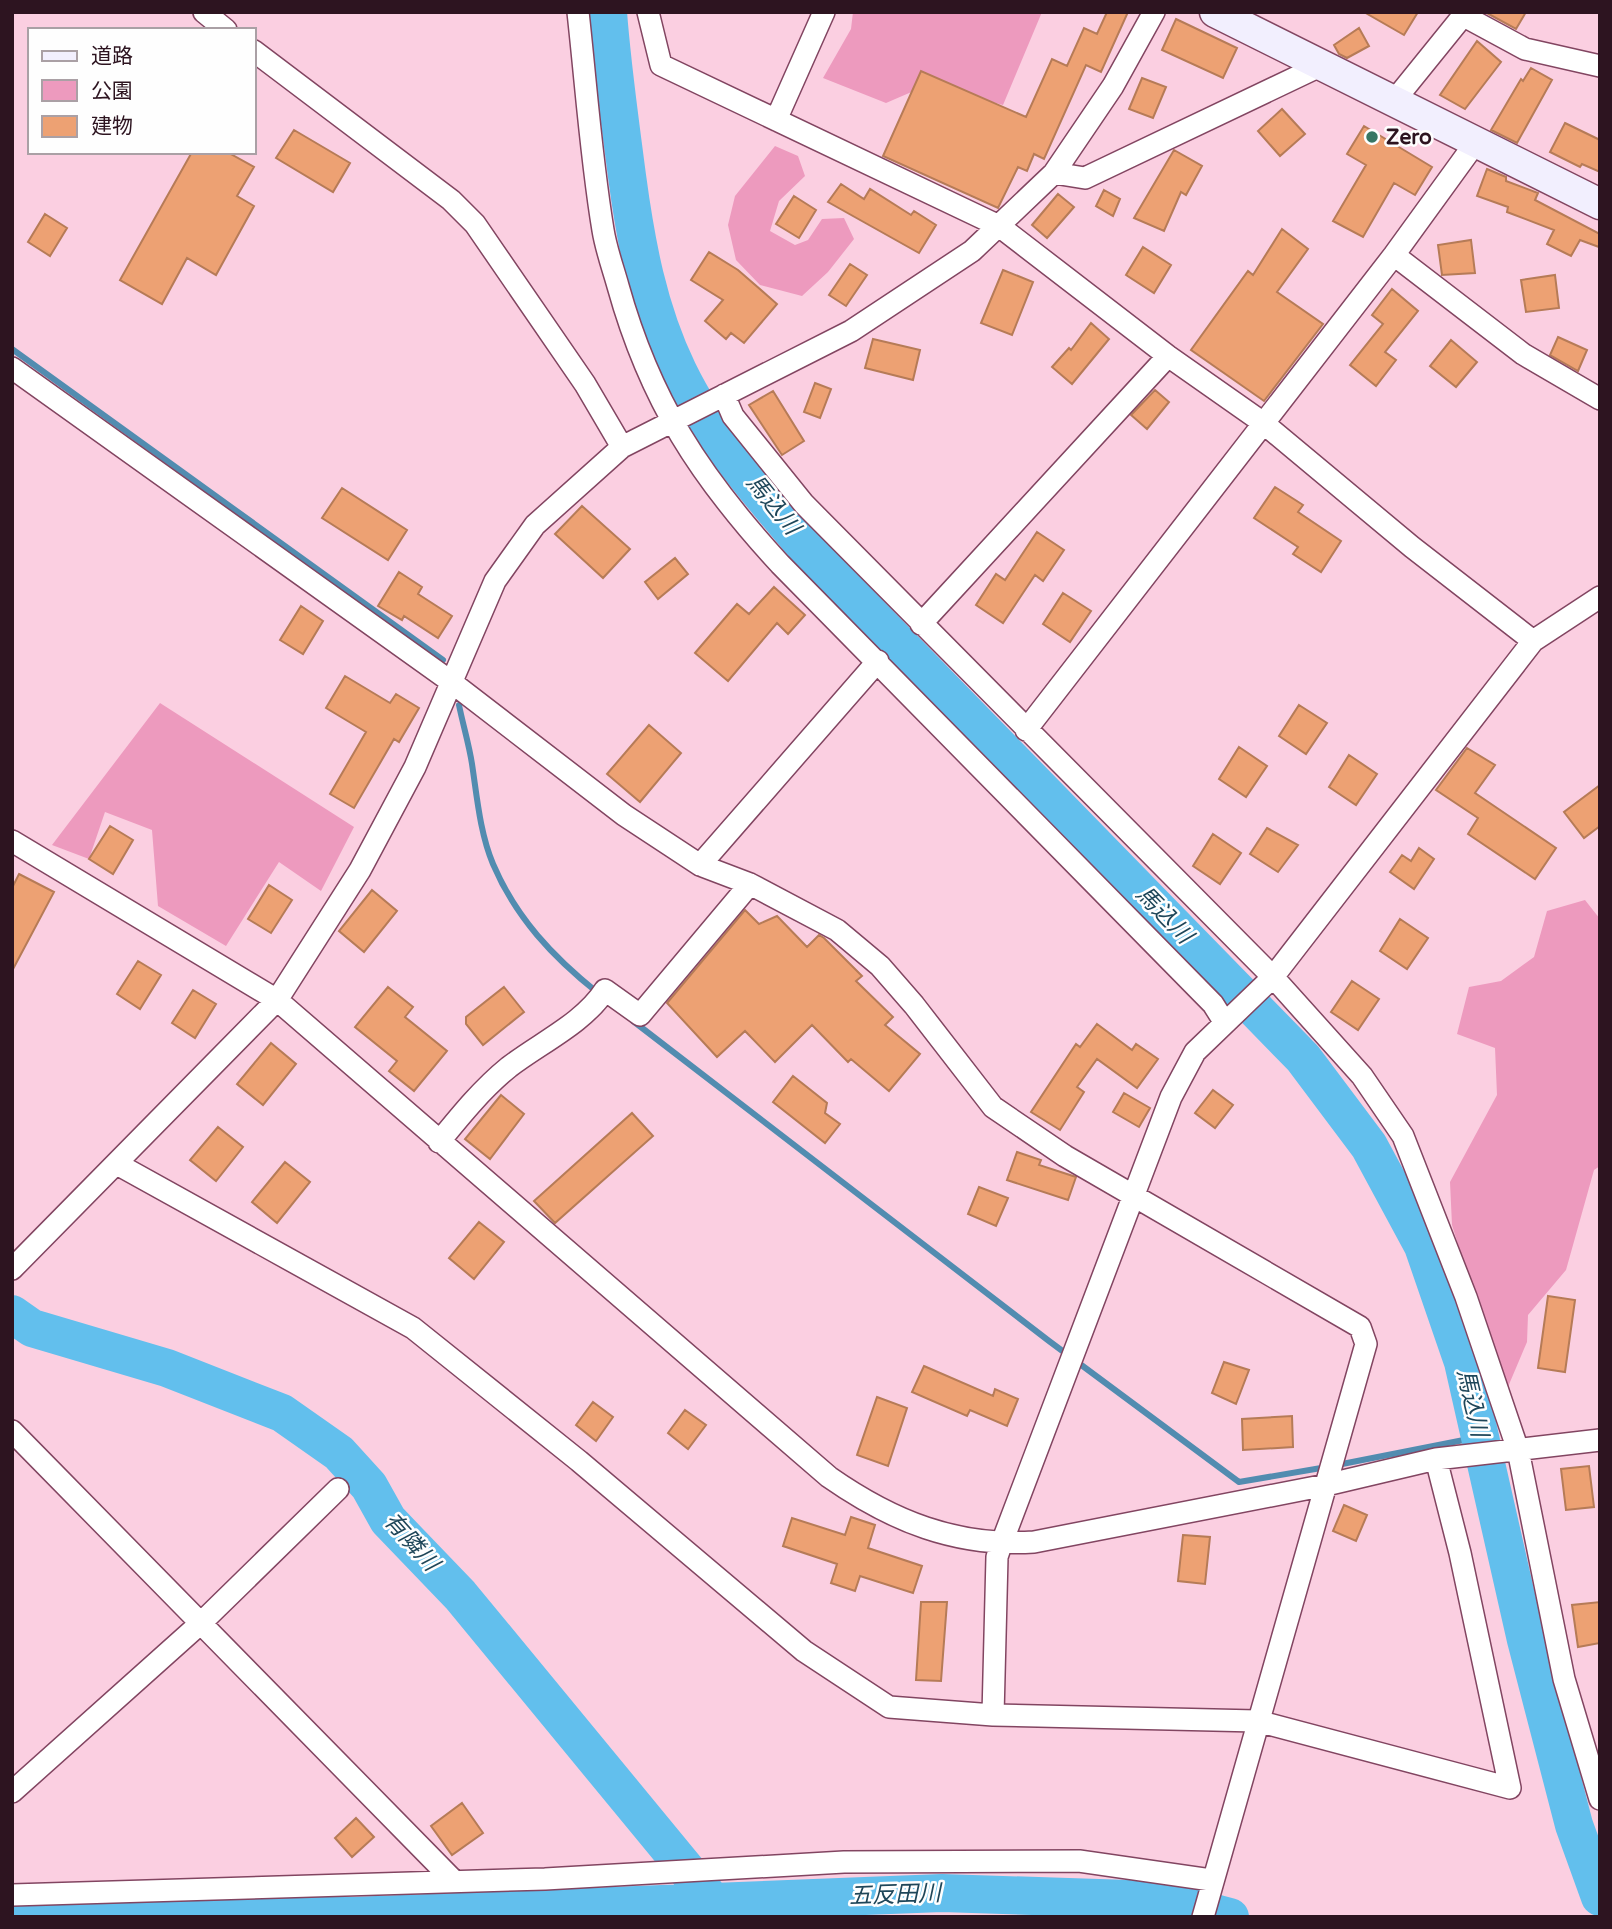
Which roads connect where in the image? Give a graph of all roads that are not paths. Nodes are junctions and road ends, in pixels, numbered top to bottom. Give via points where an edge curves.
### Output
1 (204, 12) edge
2 (578, 12) edge
3 (648, 12) edge
4 (824, 12) edge
5 (1154, 12) edge
6 (1215, 12) edge
7 (1465, 14) edge
8 (224, 28) edge
9 (256, 53) edge
10 (1320, 66) junction
11 (1600, 66) edge
12 (1394, 101) junction
13 (776, 120) junction
14 (1476, 142) junction
15 (1054, 173) junction
16 (1600, 204) edge
17 (999, 226) junction
18 (1394, 255) junction
19 (1168, 356) junction
20 (12, 368) edge
21 (724, 395) junction
22 (1600, 399) edge
23 (674, 419) junction
24 (1262, 422) junction
25 (622, 447) junction
26 (1600, 597) edge
27 (921, 624) junction
28 (1533, 641) junction
29 (878, 661) junction
30 (450, 681) junction
31 (1027, 730) junction
32 (12, 841) edge
33 (700, 864) junction
34 (750, 884) junction
35 (1273, 978) junction
36 (277, 1000) junction
37 (1227, 1021) junction
38 (439, 1142) junction
39 (117, 1164) junction
40 (1133, 1195) junction
41 (12, 1269) edge
42 (12, 1430) edge
43 (1600, 1440) edge
44 (1513, 1451) junction
45 (1436, 1459) junction
46 (1328, 1480) junction
47 (338, 1489) dead end
48 (1001, 1545) junction
49 (202, 1622) junction
50 (993, 1715) junction
51 (1257, 1721) junction
52 (12, 1792) edge
53 (1600, 1799) edge
54 (1211, 1880) junction
55 (454, 1881) junction
56 (12, 1895) edge
57 (1203, 1917) edge

1 - 8 street
2 - 23 street via 603,232 628,323 652,384
3 - 13 street via 661,65
4 - 13 street
5 - 15 street via 1095,114
6 - 10 street
7 - 11 street via 1525,49
7 - 12 street
9 - 25 street via 451,200 474,224 585,384
10 - 12 street
10 - 15 street via 1085,178
12 - 14 street
13 - 17 street
14 - 16 street
14 - 18 street
15 - 17 street
17 - 19 street
17 - 21 street via 972,251 851,331
18 - 22 street via 1523,354
18 - 24 street
19 - 24 street
19 - 27 street
20 - 30 street
21 - 23 street
21 - 27 street via 733,416 804,504
23 - 25 street
23 - 29 street via 739,519
24 - 28 street
24 - 31 street
25 - 30 street via 535,525 495,581
26 - 28 street
27 - 31 street
28 - 35 street
29 - 33 street
29 - 37 street
30 - 33 street via 624,815
30 - 36 street via 415,767 360,870
31 - 35 street
32 - 36 street
33 - 34 street
34 - 38 street via 640,1016 600,998 507,1069 475,1098
34 - 40 street via 837,930 880,966 993,1107
35 - 37 street
35 - 44 street via 1362,1076 1403,1136 1462,1285
36 - 38 street
36 - 39 street
37 - 40 street via 1195,1052 1171,1097
38 - 48 street via 829,1477 868,1504 915,1527
39 - 41 street
39 - 50 street via 413,1328 804,1651 856,1687 889,1706
40 - 46 street via 1360,1327 1366,1344
40 - 48 street
42 - 49 street
43 - 44 street
44 - 45 street
44 - 53 street via 1564,1679
45 - 46 street
45 - 51 street via 1510,1788
46 - 48 street
46 - 51 street
47 - 49 street
48 - 50 street
49 - 52 street
49 - 55 street
50 - 51 street
51 - 54 street
54 - 55 street via 1079,1861 844,1862
54 - 57 street
55 - 56 street

